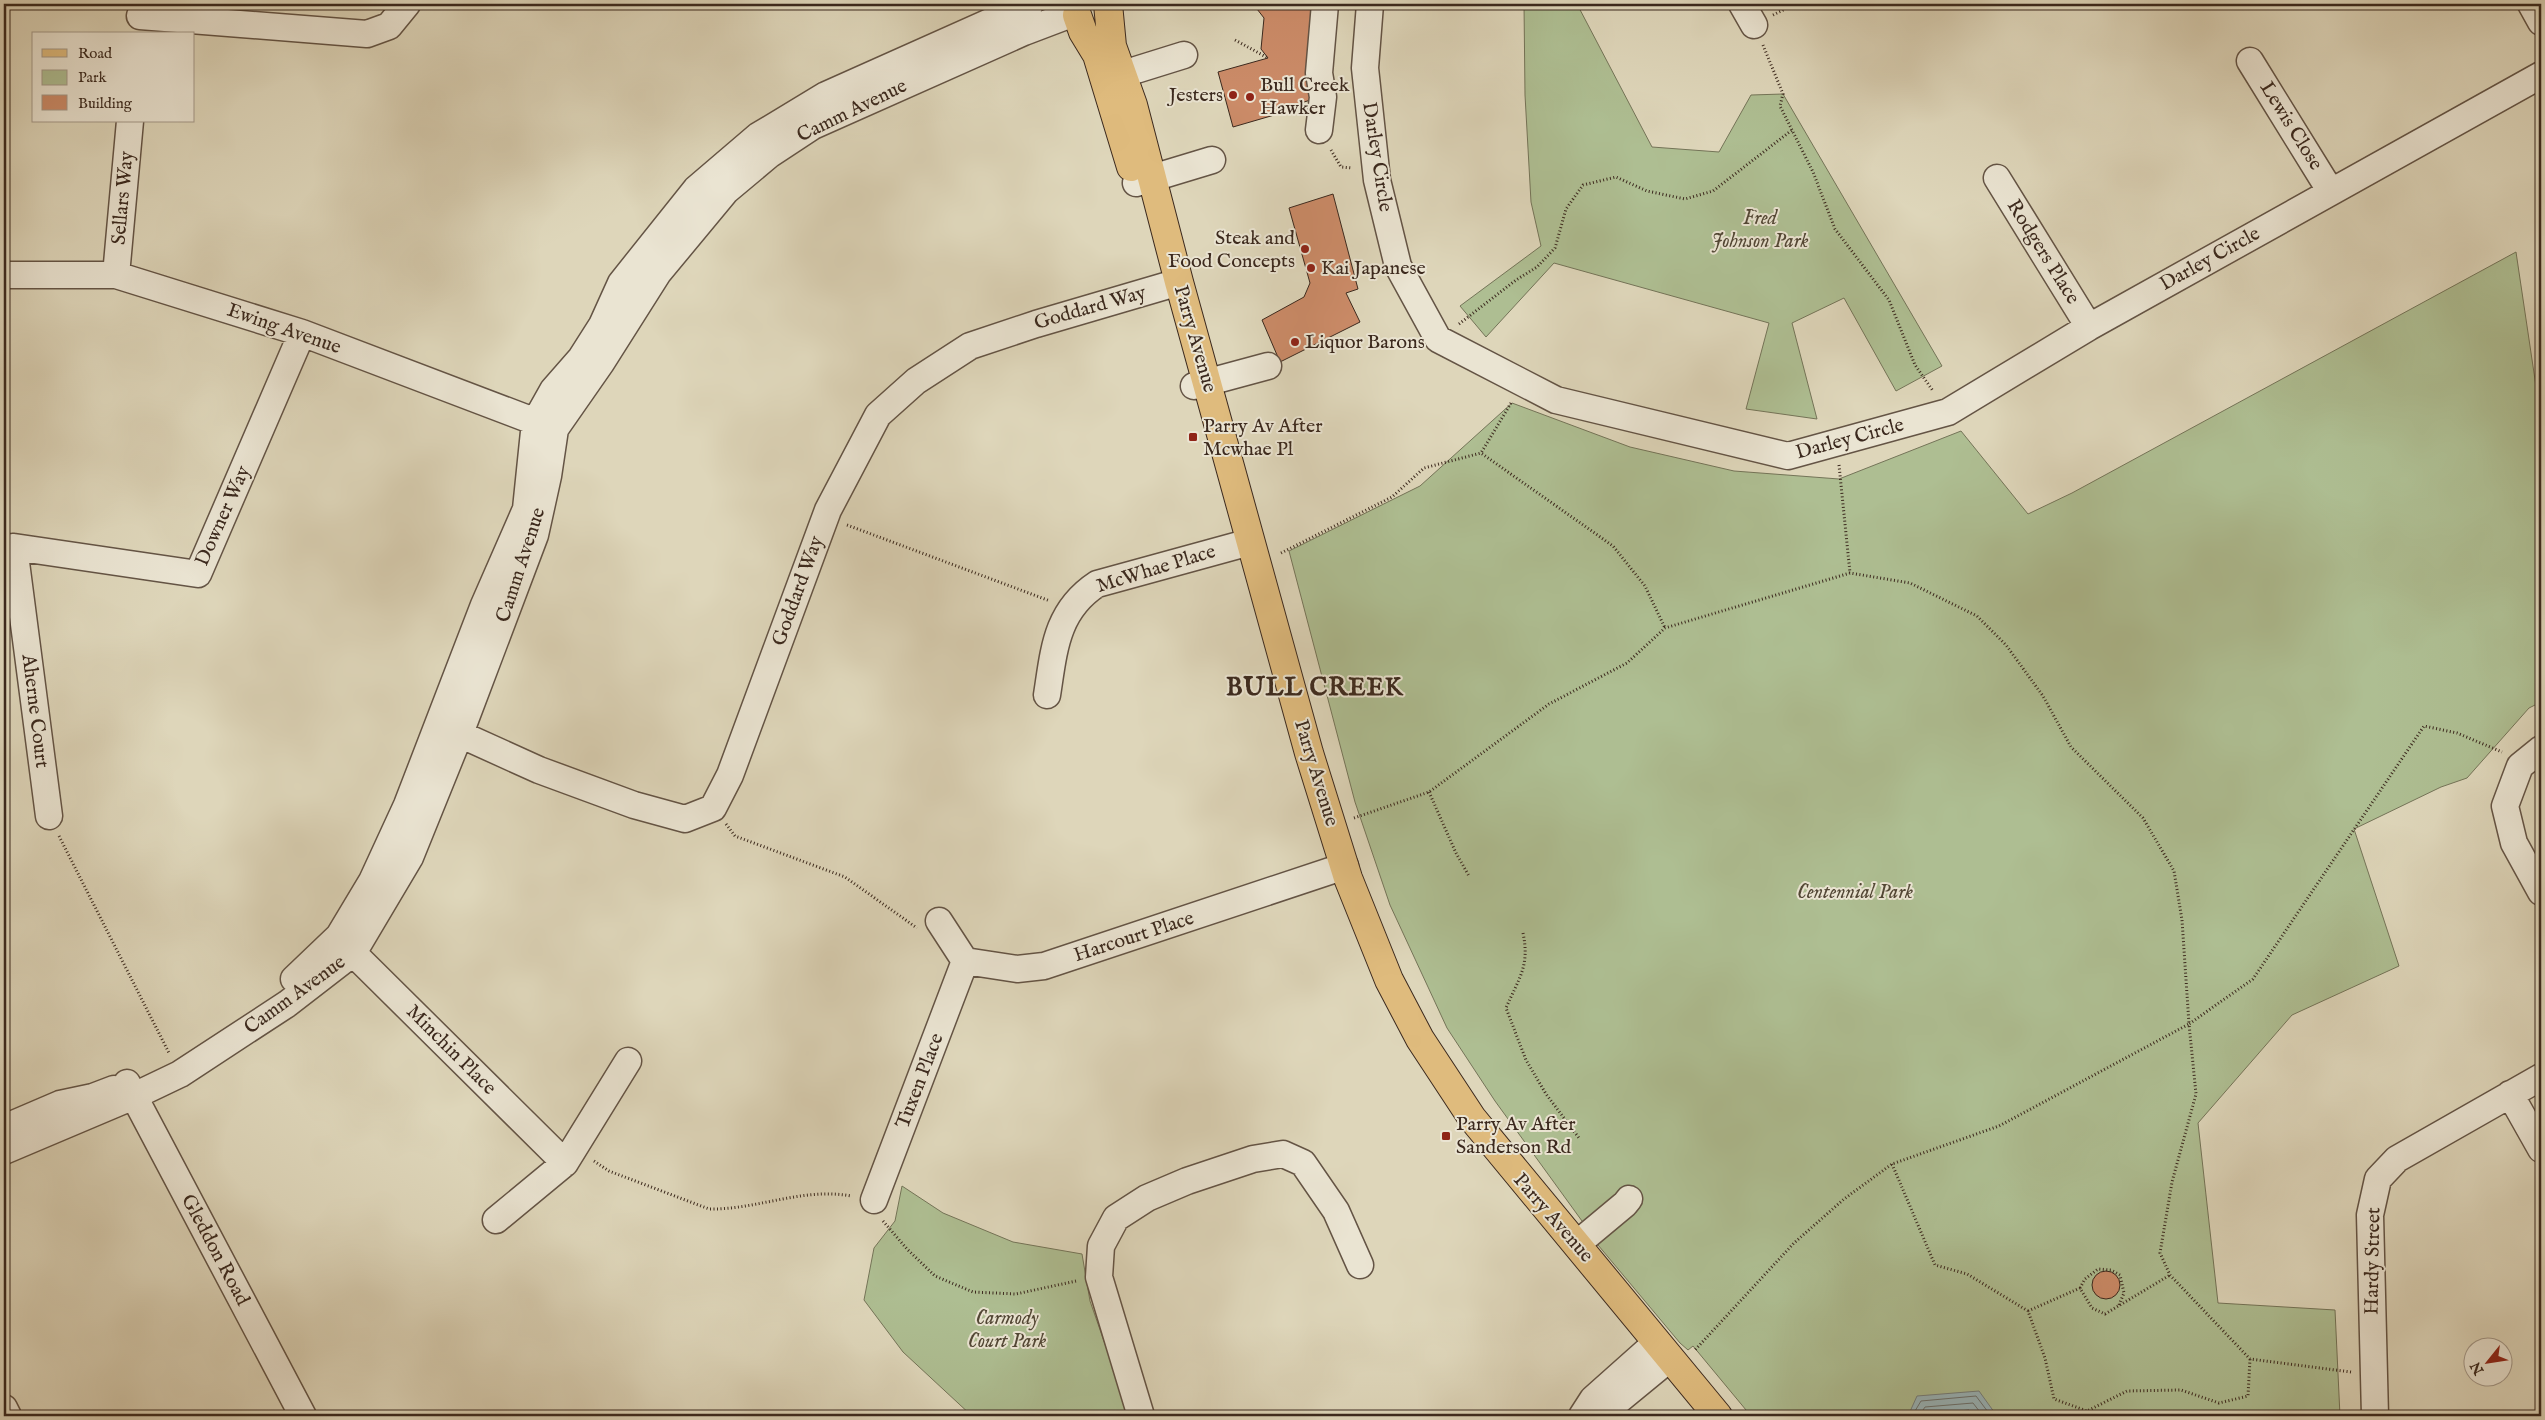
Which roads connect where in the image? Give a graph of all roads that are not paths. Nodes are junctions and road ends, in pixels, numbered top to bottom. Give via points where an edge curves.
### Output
1 (407, 4) edge
2 (1030, 4) edge
3 (1108, 4) edge
4 (1325, 4) edge
5 (1370, 4) edge
6 (2531, 4) edge
7 (1072, 11) edge
8 (136, 18) edge
9 (2541, 22) edge
10 (1184, 55) dead end
11 (2250, 61) dead end
12 (1123, 74) junction
13 (2541, 75) edge
14 (130, 122) edge
15 (1320, 130) road end
16 (1212, 160) dead end
17 (1997, 178) dead end
18 (1144, 181) junction
19 (2331, 192) junction
20 (4, 275) edge
21 (116, 275) junction
22 (1172, 284) junction
23 (2089, 327) junction
24 (302, 333) junction
25 (1268, 366) dead end
26 (1200, 384) junction
27 (545, 425) junction
28 (1243, 543) junction
29 (9, 548) edge
30 (1047, 695) dead end
31 (449, 730) junction
32 (2541, 749) edge
33 (49, 816) road end
34 (1336, 870) junction
35 (2541, 892) edge
36 (939, 921) road end
37 (346, 944) junction
38 (965, 961) junction
39 (628, 1061) dead end
40 (2541, 1077) edge
41 (130, 1090) junction
42 (2510, 1094) junction
43 (4, 1128) edge
44 (2541, 1148) edge
45 (4, 1151) edge
46 (570, 1155) junction
47 (1629, 1198) dead end
48 (874, 1200) road end
49 (496, 1220) dead end
50 (1577, 1244) junction
51 (1360, 1266) dead end
52 (1664, 1356) junction
53 (4, 1408) edge
54 (8, 1416) edge
55 (303, 1416) edge
56 (1141, 1416) edge
57 (1582, 1416) edge
58 (1596, 1416) edge
59 (1695, 1416) edge
60 (1718, 1416) edge
61 (2375, 1416) edge

1 - 8 street via 389,26 367,34
2 - 27 street, Camm Avenue via 826,95 758,136 696,189 621,282 602,325 553,390
3 - 7 main road via 1097,14 1087,17
3 - 12 main road, Parry Avenue via 1112,46
4 - 15 street via 1318,73 1323,97
5 - 23 street, Darley Circle via 1365,68 1376,169 1398,266 1438,339 1556,400 1788,456 1948,412
6 - 9 street
7 - 18 main road, Parry Avenue via 1097,55
7 - 27 street, Camm Avenue via 813,126 769,156 726,191 658,272 601,363
10 - 12 street
11 - 19 street, Lewis Close
12 - 18 main road, Parry Avenue
13 - 19 street, Darley Circle
14 - 21 street, Sellars Way
16 - 18 street
17 - 23 street, Rodgers Place
18 - 22 main road, Parry Avenue
19 - 23 street, Darley Circle
20 - 21 street, Ewing Avenue
21 - 24 street, Ewing Avenue
22 - 26 main road, Parry Avenue
22 - 31 street, Goddard Way via 970,346 916,380 878,416 825,517 730,775 713,808 685,818 634,804 556,777
24 - 27 street, Ewing Avenue
24 - 29 street, Downer Way via 198,574
25 - 26 street
26 - 28 main road, Parry Avenue
27 - 31 street, Camm Avenue via 526,509 484,605
28 - 30 street, McWhae Place via 1097,584 1080,595 1055,641
28 - 34 main road, Parry Avenue via 1282,660
29 - 33 street, Aherne Court
31 - 37 street, Camm Avenue via 410,856
32 - 35 street via 2520,766 2505,806 2514,843
34 - 38 street, Harcourt Place via 1044,966 1016,969
34 - 50 main road, Parry Avenue via 1428,1052 1498,1152
34 - 52 main road, Parry Avenue via 1389,1017 1420,1073 1476,1151
36 - 38 street
37 - 41 street, Camm Avenue via 226,1029 171,1058
37 - 41 street, Camm Avenue via 287,1004 180,1074
37 - 46 street, Minchin Place
38 - 48 street, Tuxen Place
39 - 46 street
40 - 42 street, Hardy Street
41 - 43 street, Camm Avenue via 60,1104
41 - 45 street, Camm Avenue
41 - 55 street, Gleddon Road
42 - 44 street
42 - 61 street, Hardy Street via 2398,1159 2378,1179 2370,1215
46 - 49 street
47 - 50 street
50 - 52 main road, Parry Avenue
51 - 56 street via 1336,1211 1303,1163 1282,1154 1253,1158 1187,1181 1147,1198 1116,1218 1101,1246 1099,1277
52 - 57 street via 1593,1399
52 - 58 street
52 - 59 main road, Parry Avenue
52 - 60 main road, Parry Avenue
53 - 54 street

